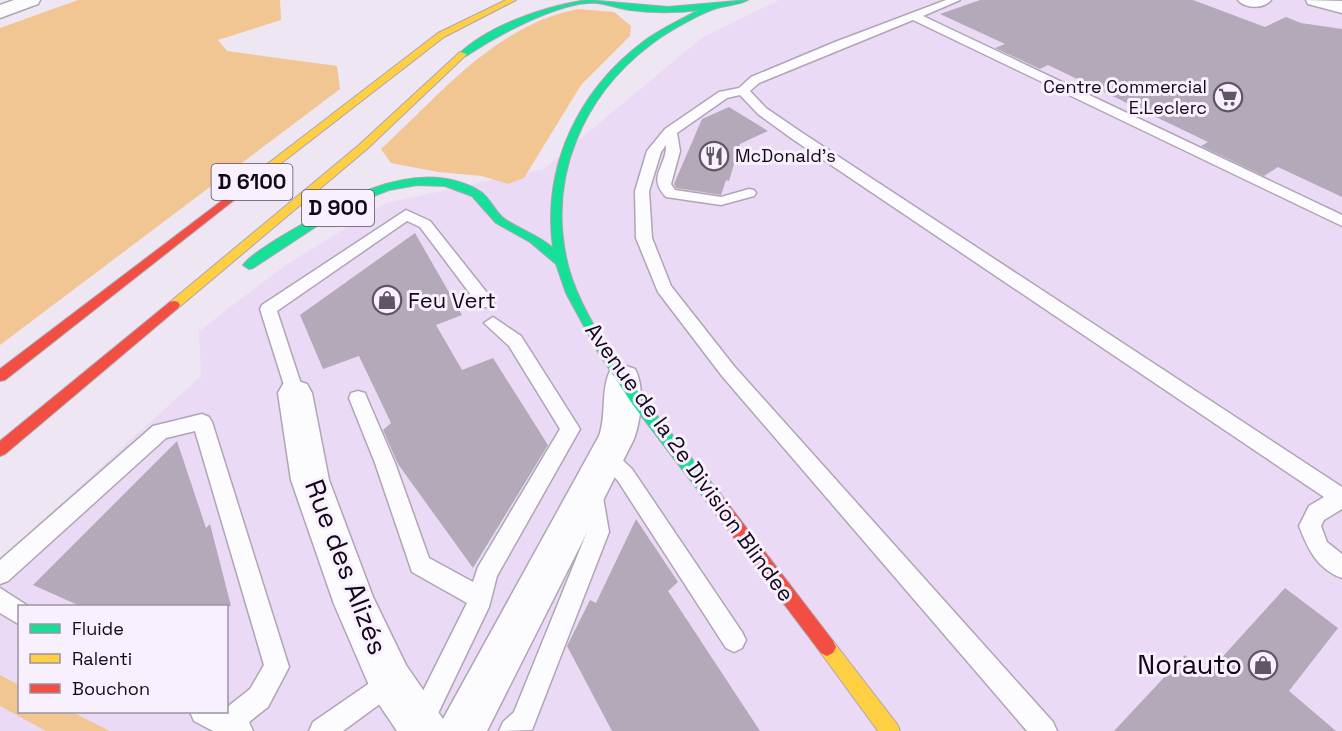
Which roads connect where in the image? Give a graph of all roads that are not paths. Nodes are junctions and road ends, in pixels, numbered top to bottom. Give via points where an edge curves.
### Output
1 (31, 0) edge
2 (512, 0) edge
3 (594, 0) edge
4 (744, 0) edge
5 (955, 0) edge
6 (1247, 0) edge
7 (1262, 0) edge
8 (1315, 0) edge
9 (712, 7) junction
10 (1342, 7) edge
11 (630, 8) junction
12 (0, 12) edge
13 (914, 16) junction
14 (638, 49) junction
15 (743, 91) junction
16 (670, 132) junction
17 (749, 193) dead end
18 (1342, 221) edge
19 (560, 261) junction
20 (486, 303) dead end
21 (493, 323) dead end
22 (124, 346) junction
23 (0, 376) edge
24 (623, 378) junction
25 (295, 393) joint
26 (358, 398) dead end
27 (0, 450) edge
28 (599, 469) junction
29 (1342, 567) edge
30 (0, 574) edge
31 (0, 599) edge
32 (481, 599) junction
33 (18, 612) edge
34 (734, 640) dead end
35 (390, 681) junction
36 (207, 713) edge
37 (422, 727) edge
38 (233, 728) edge
39 (322, 731) edge
40 (462, 731) edge
41 (512, 731) edge
42 (890, 731) edge
43 (1044, 731) edge

1 - 12 street
2 - 23 main road, D 6100 via 441,35 412,56
3 - 11 main road
3 - 22 main road, D 6100 via 534,14 475,45 449,65 378,135
4 - 9 main road
5 - 13 lane
6 - 7 street
8 - 10 street
9 - 11 main road
9 - 14 main road, Avenue de la 2e Division Blindee
11 - 14 main road, Avenue de la 2e Division Blindee via 647,23
13 - 15 lane via 755,80
13 - 18 lane
14 - 19 main road, Avenue de la 2e Division Blindee via 574,126 559,166 553,195
15 - 16 lane via 723,95
15 - 29 lane via 762,111 796,135 1342,498 1316,513 1310,526 1318,549
16 - 17 lane via 673,150 662,180 671,194 721,201
16 - 43 lane via 654,151 642,191 644,238 664,288 767,417
19 - 22 main road, D 900 via 525,233 499,221 477,194 453,184 408,182 381,186 344,205
19 - 24 main road, Avenue de la 2e Division Blindee via 570,290
20 - 25 lane via 425,224 406,215 268,309
21 - 32 lane via 515,341 570,429 486,574
22 - 27 main road, D 6100
24 - 28 street via 622,422
24 - 42 main road, Avenue de la 2e Division Blindee
25 - 35 street, Rue des Alizés via 310,480 355,604
26 - 32 lane via 385,462 420,565
28 - 34 lane via 625,475
28 - 40 street
28 - 41 lane via 598,532 524,721
30 - 38 lane via 160,432 202,422 277,667 259,698
31 - 33 lane
32 - 37 lane
35 - 37 street, Rue des Alizés
35 - 39 lane
36 - 38 lane

